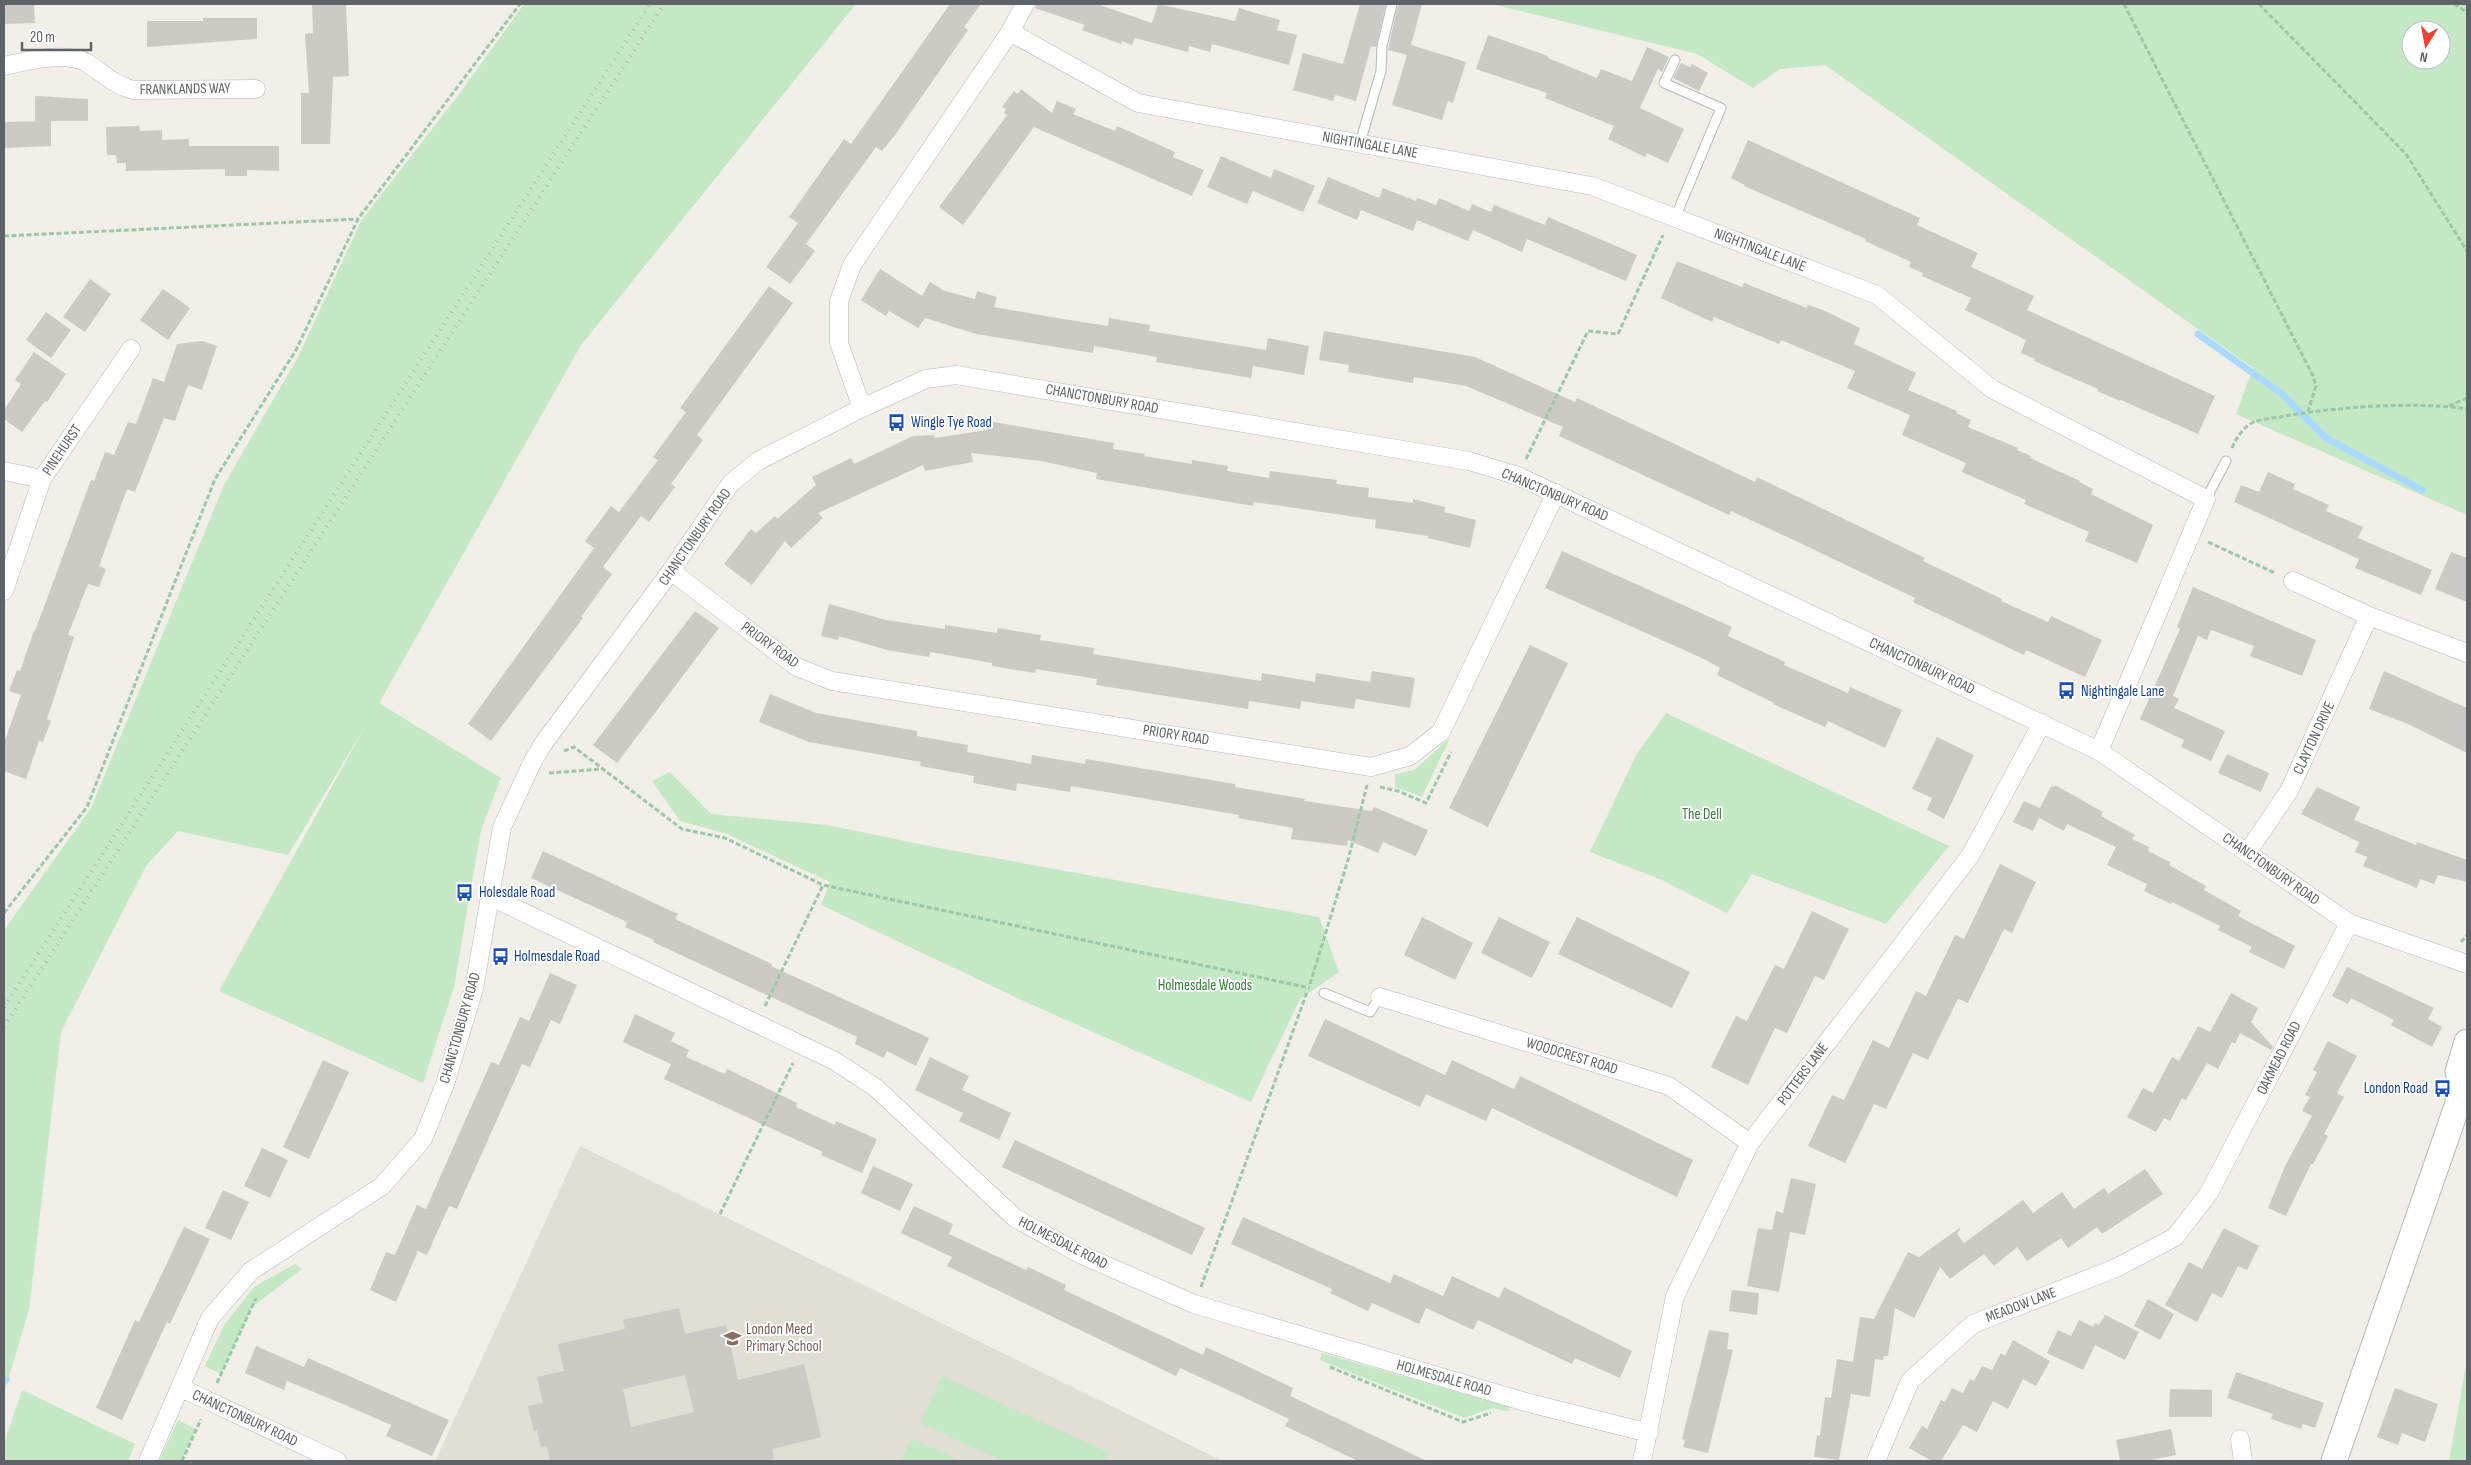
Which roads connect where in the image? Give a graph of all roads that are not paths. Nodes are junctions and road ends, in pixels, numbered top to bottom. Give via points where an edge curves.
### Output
1 (1025, 4) edge
2 (1392, 4) edge
3 (1010, 32) junction
4 (1675, 60) dead end
5 (4, 66) edge
6 (256, 89) dead end
7 (1360, 142) junction
8 (1674, 217) junction
9 (131, 349) dead end
10 (862, 408) junction
11 (2226, 460) road end
12 (4, 471) edge
13 (42, 479) junction
14 (1556, 493) junction
15 (2206, 499) junction
16 (671, 572) junction
17 (2293, 581) road end
18 (4, 591) edge
19 (2369, 616) junction
20 (2467, 653) edge
21 (2042, 723) junction
22 (2100, 751) junction
23 (2247, 853) junction
24 (489, 896) junction
25 (2349, 923) junction
26 (2467, 964) edge
27 (1324, 994) road end
28 (1380, 997) joint
29 (2467, 1042) edge
30 (2466, 1086) edge
31 (1750, 1143) junction
32 (2209, 1193) joint
33 (181, 1388) junction
34 (1649, 1433) junction
35 (2240, 1439) dead end
36 (148, 1461) edge
37 (337, 1461) edge
38 (1642, 1461) edge
39 (1876, 1461) edge
40 (2243, 1461) edge
41 (2334, 1461) edge

1 - 3 street
2 - 7 lane via 1382,46 1381,71
3 - 7 street, NIGHTINGALE LANE via 1138,103
3 - 10 street via 852,265 839,301 839,343
4 - 8 lane via 1664,82 1721,108
5 - 6 street, FRANKLANDS WAY via 29,60 70,58 86,62 119,87 133,90
7 - 8 street, NIGHTINGALE LANE via 1592,186
8 - 15 street, NIGHTINGALE LANE via 1877,296 1992,389
9 - 13 street, PINEHURST
10 - 14 street, CHANCTONBURY ROAD via 926,379 956,375 1469,461 1518,476
10 - 16 street, CHANCTONBURY ROAD via 758,461 738,478
11 - 15 lane
12 - 13 street
13 - 18 street, PINEHURST
14 - 16 street, PRIORY ROAD via 1441,732 1410,756 1369,776 832,681 797,667
14 - 21 street, CHANCTONBURY ROAD
15 - 22 street
16 - 24 street, CHANCTONBURY ROAD via 532,761 502,827
17 - 19 street
19 - 20 street
19 - 23 street, CLAYTON DRIVE via 2289,791
21 - 22 street, CHANCTONBURY ROAD
21 - 31 street, POTTERS LANE via 1970,856
22 - 23 street, CHANCTONBURY ROAD
23 - 25 street, CHANCTONBURY ROAD
24 - 33 street, CHANCTONBURY ROAD via 474,989 445,1084 423,1139 382,1186 251,1272 210,1318
24 - 34 street, HOLMESDALE ROAD via 835,1061 876,1088 1014,1218 1082,1255 1194,1304 1529,1403
25 - 26 street, CHANCTONBURY ROAD
25 - 32 street, OAKMEAD ROAD
27 - 28 lane via 1370,1012
28 - 31 street, WOODCREST ROAD via 1669,1086
29 - 30 main road via 2458,1072
30 - 41 main road
31 - 34 street, POTTERS LANE via 1675,1296
32 - 39 street, MEADOW LANE via 2174,1237 2116,1268 1973,1324 1910,1381
33 - 36 street, CHANCTONBURY ROAD
33 - 37 street, CHANCTONBURY ROAD
34 - 38 street, POTTERS LANE
35 - 40 street

